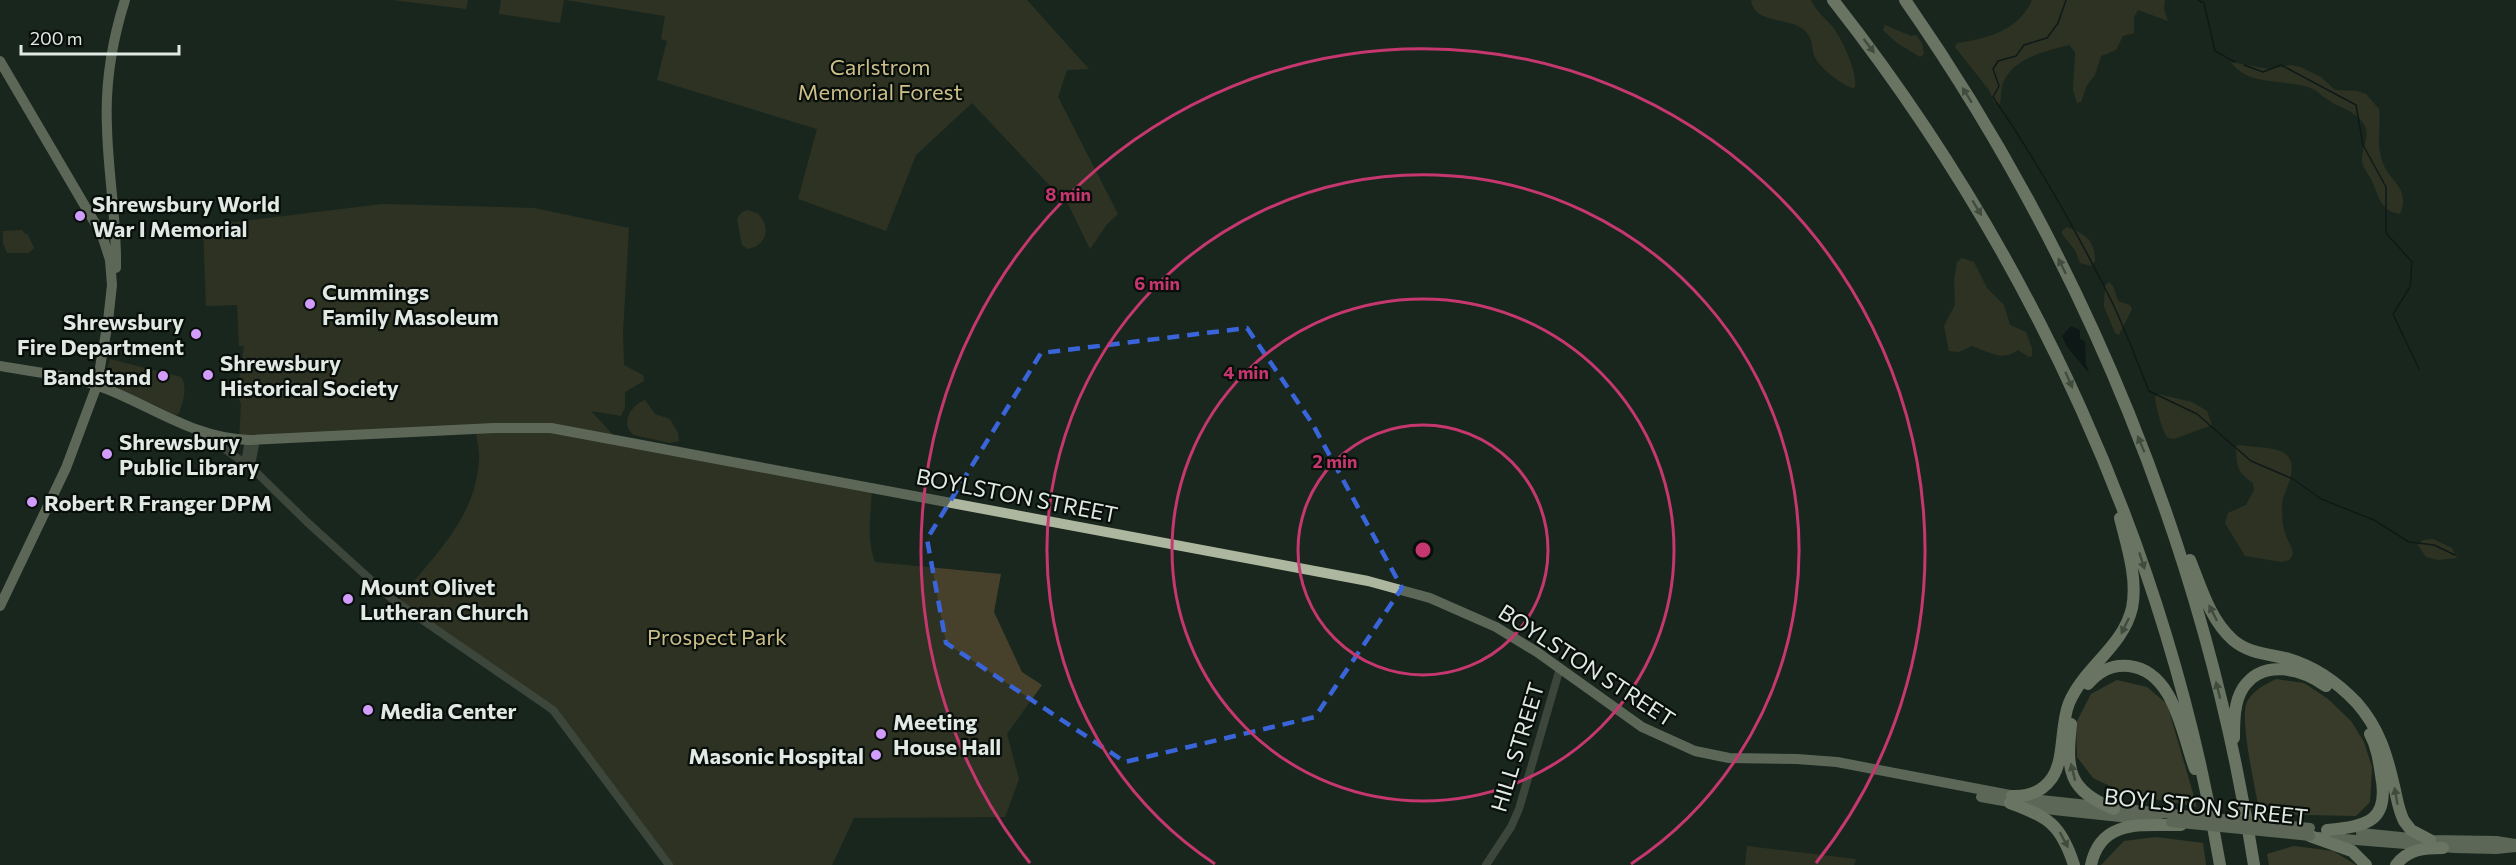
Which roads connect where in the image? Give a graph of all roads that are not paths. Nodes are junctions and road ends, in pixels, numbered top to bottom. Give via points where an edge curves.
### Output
1 (125, 0) edge
2 (1833, 0) edge
3 (1905, 0) edge
4 (0, 61) edge
5 (113, 219) junction
6 (116, 234) junction
7 (103, 238) junction
8 (112, 283) junction
9 (0, 366) edge
10 (97, 385) junction
11 (201, 433) junction
12 (252, 440) junction
13 (245, 463) junction
14 (2107, 467) junction
15 (253, 469) junction
16 (2154, 477) junction
17 (0, 606) edge
18 (1560, 668) junction
19 (2233, 754) junction
20 (2011, 799) junction
21 (2114, 808) junction
22 (2210, 810) junction
23 (2171, 821) junction
24 (2195, 825) joint
25 (2327, 830) junction
26 (2310, 832) junction
27 (2430, 840) junction
28 (2516, 846) edge
29 (2443, 848) junction
30 (669, 865) edge
31 (1486, 865) edge
32 (2074, 865) edge
33 (2091, 865) edge
34 (2218, 865) edge
35 (2257, 865) edge
36 (2366, 865) edge
37 (2396, 865) edge

1 - 5 main road via 111,53 108,83
2 -> 14 highway via 1918,115 1995,238 2052,345
16 -> 3 highway via 2098,342 2048,238 1976,109
4 - 7 main road
5 - 6 main road
5 - 7 main road
6 - 7 main road via 110,240
6 - 8 main road
7 - 8 main road
8 - 10 main road
9 - 10 main road, BOYLSTON STREET
10 - 11 main road, BOYLSTON STREET
10 - 17 main road via 66,468
11 - 12 main road, BOYLSTON STREET
11 - 13 street
12 - 13 street
12 - 15 street
12 - 18 main road, BOYLSTON STREET via 531,428 617,439 1383,584 1430,598 1484,621
13 - 15 street
14 -> 20 highway via 2132,576 2133,602 2128,620 2070,701 2052,778 2041,790
14 -> 22 highway via 2166,633
15 - 30 street via 392,598 553,710
19 -> 16 highway via 2198,612
27 -> 16 highway via 2411,830 2404,821 2385,748 2378,731 2356,702 2317,670 2246,649 2223,629 2208,604
18 - 20 main road, BOYLSTON STREET via 1642,727 1691,750 1726,758 1830,761 1947,789
18 - 31 street, HILL STREET via 1519,809
19 - 25 highway via 2238,701 2256,676 2273,669 2292,670 2332,690 2359,717 2373,739 2384,799 2380,811 2369,822
19 - 35 highway
20 - 21 main road, BOYLSTON STREET
20 - 23 main road, BOYLSTON STREET via 2054,810
20 -> 32 highway via 2050,821 2064,838
21 -> 22 highway via 2085,795 2074,781 2070,769 2070,732 2074,709 2087,685 2102,671 2123,665 2149,672 2166,690
21 - 23 main road, BOYLSTON STREET
22 - 34 highway
23 - 24 highway, bridge
23 - 26 main road, BOYLSTON STREET, bridge
23 - 33 highway via 2115,830 2101,841
24 - 26 main road, BOYLSTON STREET, bridge
25 - 26 main road, BOYLSTON STREET
25 - 27 main road, BOYLSTON STREET
26 - 29 main road, BOYLSTON STREET
26 - 36 highway via 2349,849
27 - 28 main road, BOYLSTON STREET via 2496,841
28 - 29 main road, BOYLSTON STREET
29 - 37 highway via 2414,850

